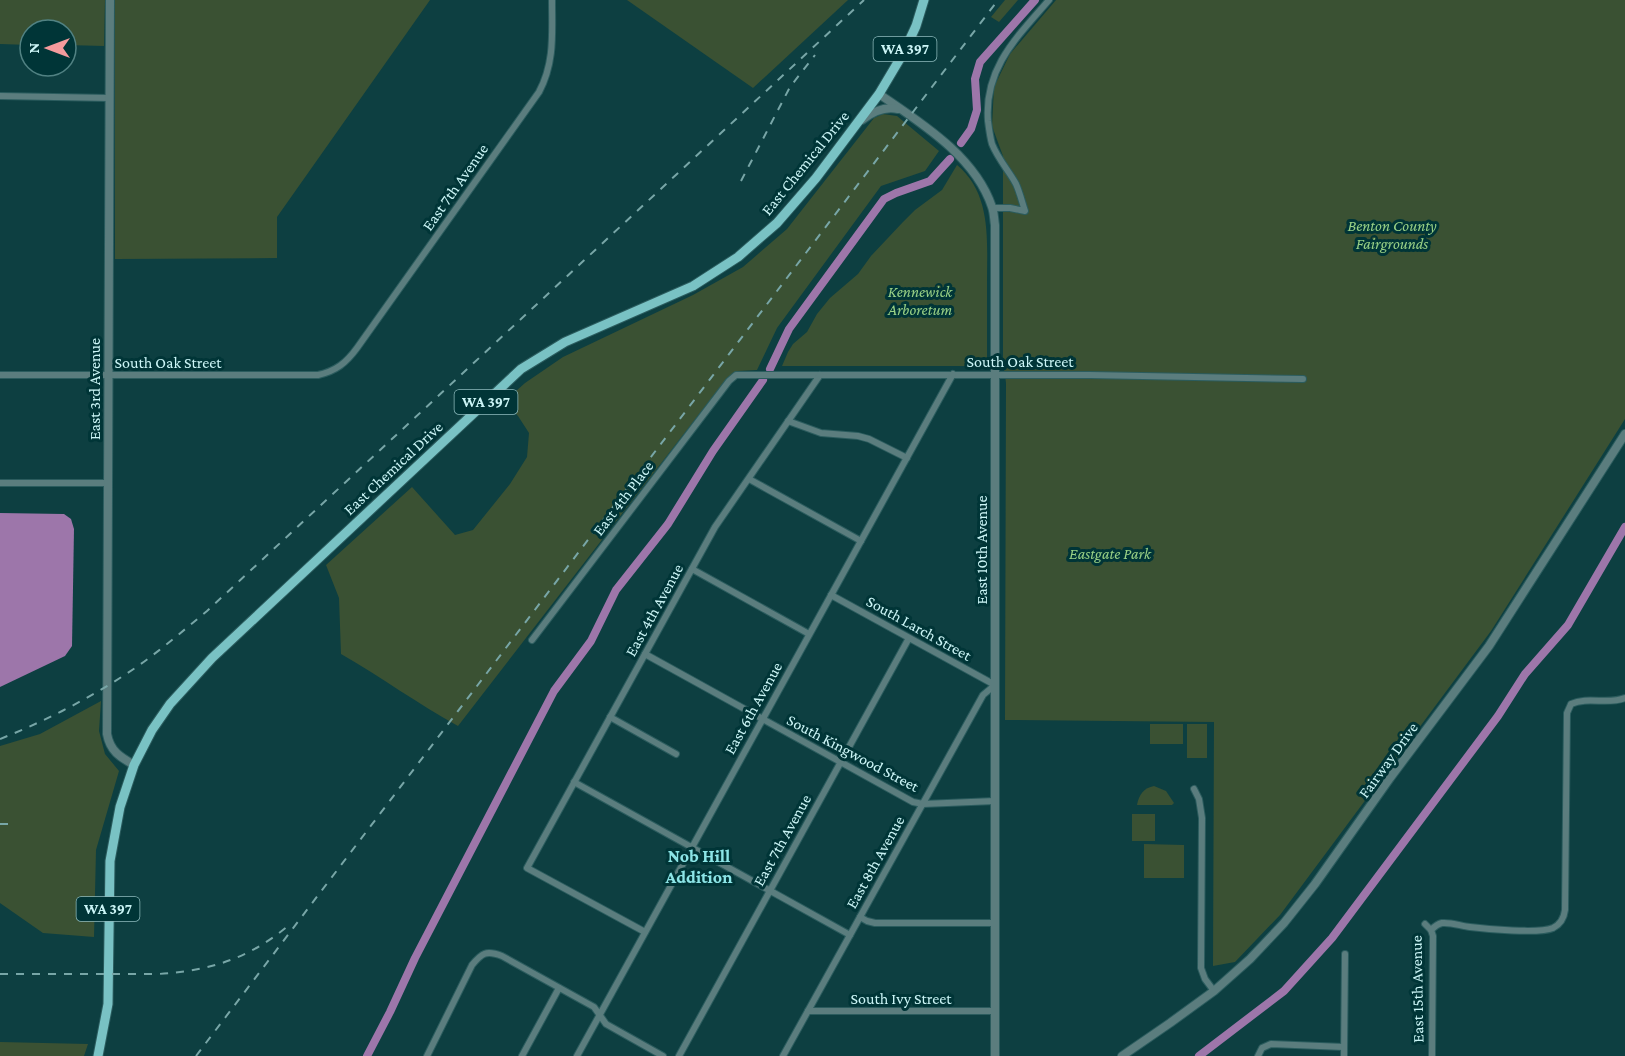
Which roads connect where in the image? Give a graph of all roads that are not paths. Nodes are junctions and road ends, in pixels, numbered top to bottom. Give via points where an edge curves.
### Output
1 (110, 0) edge
2 (552, 0) edge
3 (924, 0) edge
4 (1049, 0) edge
5 (879, 94) junction
6 (0, 96) edge
7 (109, 98) junction
8 (901, 109) junction
9 (856, 125) junction
10 (993, 208) junction
11 (334, 370) joint
12 (953, 374) junction
13 (994, 374) junction
14 (0, 375) edge
15 (108, 375) junction
16 (736, 375) joint
17 (820, 375) junction
18 (1304, 379) dead end
19 (788, 421) junction
20 (1625, 434) edge
21 (907, 458) junction
22 (749, 479) junction
23 (0, 483) edge
24 (108, 483) junction
25 (861, 541) junction
26 (692, 569) junction
27 (831, 595) junction
28 (809, 634) junction
29 (909, 638) junction
30 (532, 640) dead end
31 (645, 654) junction
32 (995, 685) junction
33 (1625, 698) edge
34 (610, 717) junction
35 (763, 719) junction
36 (676, 754) dead end
37 (840, 762) junction
38 (135, 765) junction
39 (574, 782) junction
40 (1194, 789) dead end
41 (995, 801) junction
42 (922, 804) junction
43 (692, 847) junction
44 (770, 891) junction
45 (860, 917) junction
46 (995, 923) junction
47 (1425, 924) dead end
48 (1431, 930) junction
49 (645, 932) junction
50 (850, 935) junction
51 (1346, 954) dead end
52 (560, 988) junction
53 (1214, 991) junction
54 (808, 1011) junction
55 (995, 1011) junction
56 (600, 1015) junction
57 (1344, 1047) junction
58 (98, 1056) edge
59 (427, 1056) edge
60 (522, 1056) edge
61 (577, 1056) edge
62 (663, 1056) edge
63 (679, 1056) edge
64 (783, 1056) edge
65 (995, 1056) edge
66 (1122, 1056) edge
67 (1258, 1056) edge
68 (1344, 1056) edge
69 (1432, 1056) edge

1 - 7 street, East 3rd Avenue
2 - 11 street, East 7th Avenue via 552,54 539,92 357,348
3 - 5 main road, East Chemical Drive / WA 397 via 904,52
4 - 10 street via 1013,42 993,77 988,112 992,144 1016,185 1025,211
5 - 8 street, East 10th Avenue
5 - 9 main road, East Chemical Drive / WA 397
6 - 7 street
7 - 15 street, East 3rd Avenue
8 - 9 street via 882,109
8 - 10 street, East 10th Avenue via 964,160 975,172
9 - 38 main road, East Chemical Drive / WA 397 via 777,223 738,257 693,286 565,342 521,369 212,658 170,704
10 - 13 street, East 10th Avenue
11 - 15 street, South Oak Street via 318,375
12 - 13 street, South Oak Street
12 - 17 street, South Oak Street
12 - 21 street, East 6th Avenue
13 - 18 street, South Oak Street
13 - 32 street, East 10th Avenue
14 - 15 street, South Oak Street
15 - 24 street, East 3rd Avenue
16 - 17 street, South Oak Street
16 - 30 street, East 4th Place
17 - 19 street, East 4th Avenue
19 - 21 street via 821,433 868,439
19 - 22 street, East 4th Avenue
20 - 53 street, Fairway Drive via 1489,646 1315,884 1268,941
21 - 25 street, East 6th Avenue
22 - 25 street
22 - 26 street, East 4th Avenue via 715,527
23 - 24 street
24 - 38 street, East 3rd Avenue via 107,734 114,752
25 - 27 street, East 6th Avenue
26 - 28 street
26 - 31 street, East 4th Avenue
27 - 28 street, East 6th Avenue
27 - 29 street, South Larch Street
28 - 35 street, East 6th Avenue
29 - 32 street, South Larch Street
29 - 37 street, East 7th Avenue
31 - 34 street, East 4th Avenue
31 - 35 street, South Kingwood Street
32 - 41 street, East 10th Avenue
32 - 42 street, East 8th Avenue via 983,695
33 - 48 street via 1581,701 1571,704 1567,713 1565,910 1559,924 1550,929 1512,930 1446,923
34 - 36 street
34 - 39 street, East 4th Avenue
35 - 37 street, South Kingwood Street
35 - 43 street, East 6th Avenue
37 - 42 street, South Kingwood Street
37 - 44 street, East 7th Avenue
38 - 58 main road, East Chemical Drive / WA 397 via 120,807 110,861 108,1004
39 - 43 street
39 - 49 street, East 4th Avenue via 527,868
40 - 53 street via 1202,818 1202,968
41 - 42 street, South Kingwood Street
41 - 46 street, East 10th Avenue
42 - 45 street, East 8th Avenue
43 - 44 street
43 - 49 street, East 6th Avenue
44 - 50 street
44 - 63 street, East 7th Avenue
45 - 46 street via 875,923
45 - 50 street, East 8th Avenue
46 - 55 street, East 10th Avenue
47 - 48 street, East 15th Avenue
48 - 69 street, East 15th Avenue
49 - 56 street, East 6th Avenue
50 - 54 street, East 8th Avenue
51 - 57 street
52 - 56 street via 594,1007
52 - 59 street via 502,956 484,953 472,965
52 - 60 street
53 - 66 street, Fairway Drive
54 - 55 street, South Ivy Street
54 - 64 street, East 8th Avenue
55 - 65 street, East 10th Avenue
56 - 61 street, East 6th Avenue
56 - 62 street via 606,1024
57 - 67 street via 1271,1044 1262,1048
57 - 68 street

